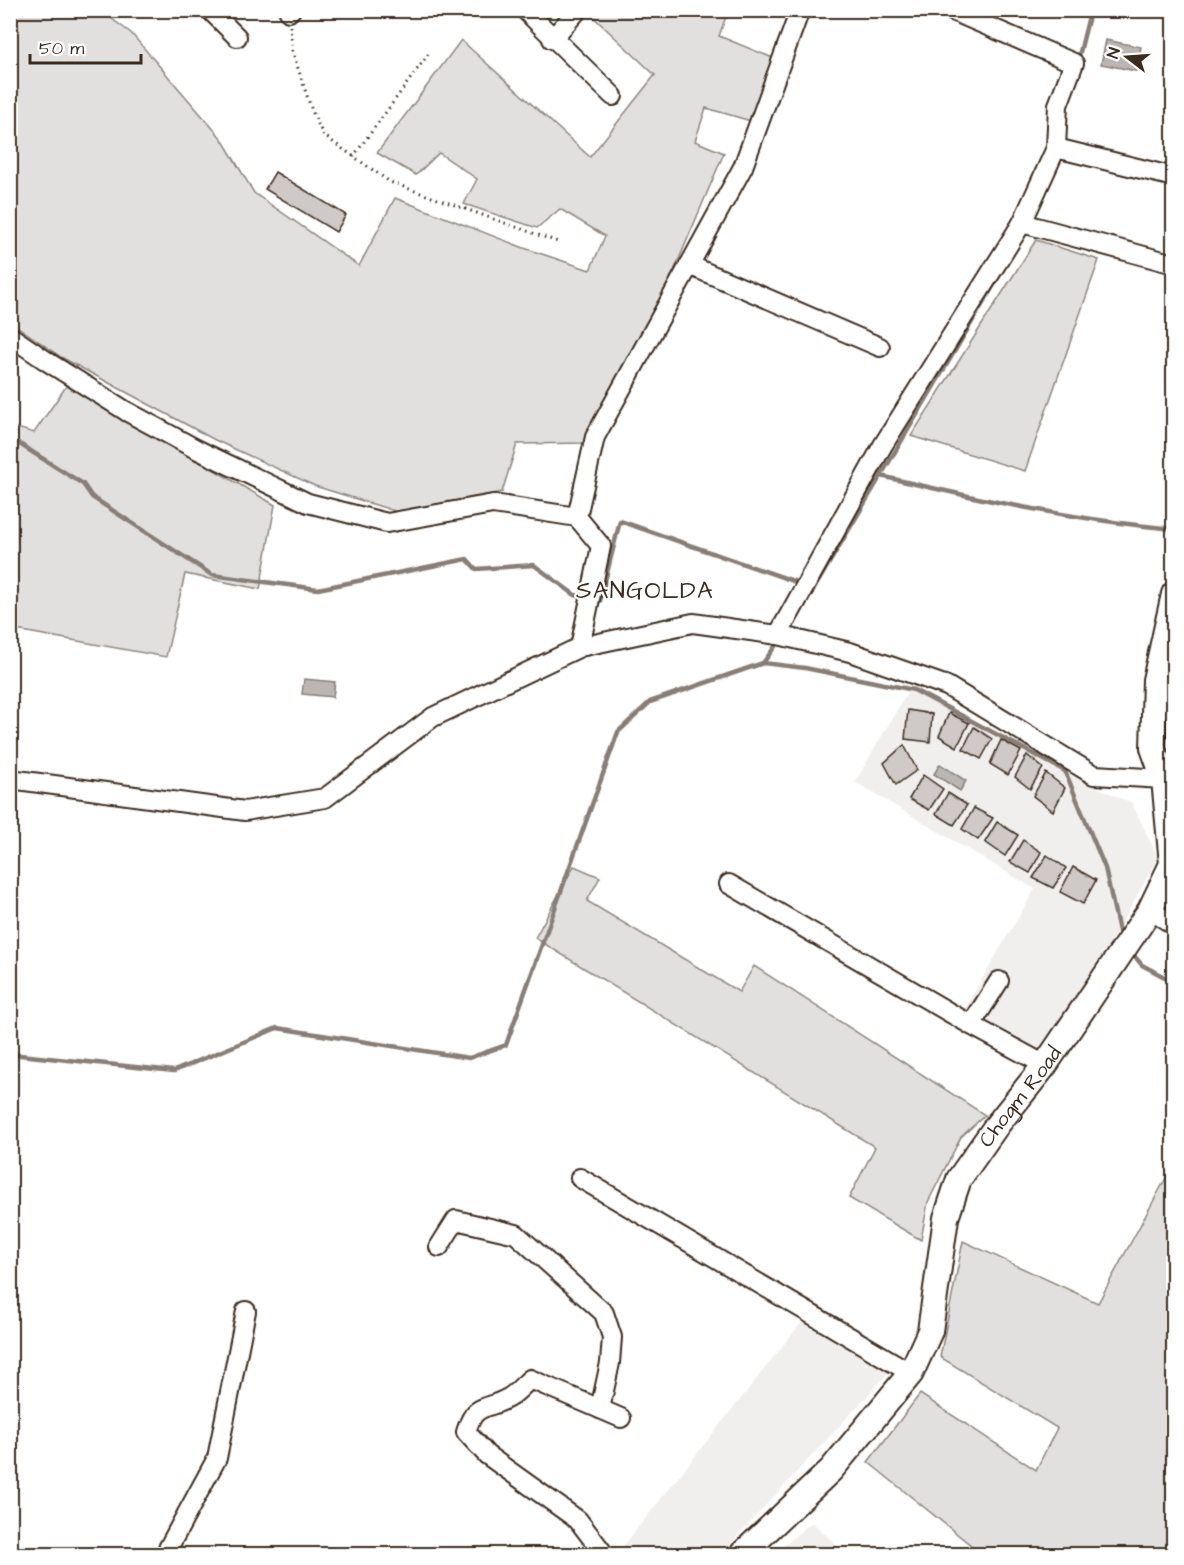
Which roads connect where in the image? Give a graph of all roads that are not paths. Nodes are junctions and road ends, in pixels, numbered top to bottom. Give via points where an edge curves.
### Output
1 (210, 10) edge
2 (525, 10) edge
3 (578, 10) edge
4 (800, 10) edge
5 (950, 10) edge
6 (237, 37) dead end
7 (552, 39) junction
8 (613, 96) dead end
9 (1056, 148) junction
10 (1173, 177) edge
11 (1023, 224) junction
12 (1173, 264) edge
13 (689, 265) junction
14 (10, 336) edge
15 (880, 347) dead end
16 (577, 517) junction
17 (1173, 594) edge
18 (778, 635) junction
19 (580, 647) junction
20 (10, 779) edge
21 (1164, 779) junction
22 (1172, 838) edge
23 (729, 884) dead end
24 (1150, 909) junction
25 (1173, 925) edge
26 (999, 981) dead end
27 (971, 1025) junction
28 (1045, 1065) junction
29 (580, 1178) dead end
30 (439, 1247) dead end
31 (246, 1311) dead end
32 (911, 1373) junction
33 (600, 1409) junction
34 (621, 1418) dead end
35 (165, 1554) edge
36 (604, 1554) edge
37 (742, 1554) edge

1 - 6 street
2 - 7 street
3 - 7 street
4 - 13 street via 743,167
5 - 9 street via 1074,63 1058,105
7 - 8 street
9 - 10 street
9 - 11 street
11 - 12 street
11 - 18 street via 883,445
13 - 15 street
13 - 16 street via 595,437
14 - 16 street via 126,411 308,503 387,523 493,504
16 - 19 street via 601,546
17 - 21 main road, Chogm Road via 1155,680 1154,747
18 - 19 street via 693,623
18 - 21 street via 850,652 947,686 1094,775
19 - 20 street via 433,717 325,798 245,811
21 - 22 main road, Chogm Road
22 - 24 main road, Chogm Road via 1172,864
23 - 27 street
24 - 25 street
24 - 28 main road, Chogm Road
26 - 27 street
27 - 28 street
28 - 32 main road, Chogm Road via 959,1179 946,1218 930,1331
29 - 32 street
30 - 33 street via 456,1220 516,1234 604,1313 612,1337
31 - 35 street via 217,1458
32 - 37 main road, Chogm Road via 831,1470
33 - 34 street
33 - 36 street via 530,1379 509,1398 480,1408 470,1419 466,1432 487,1455 578,1520

